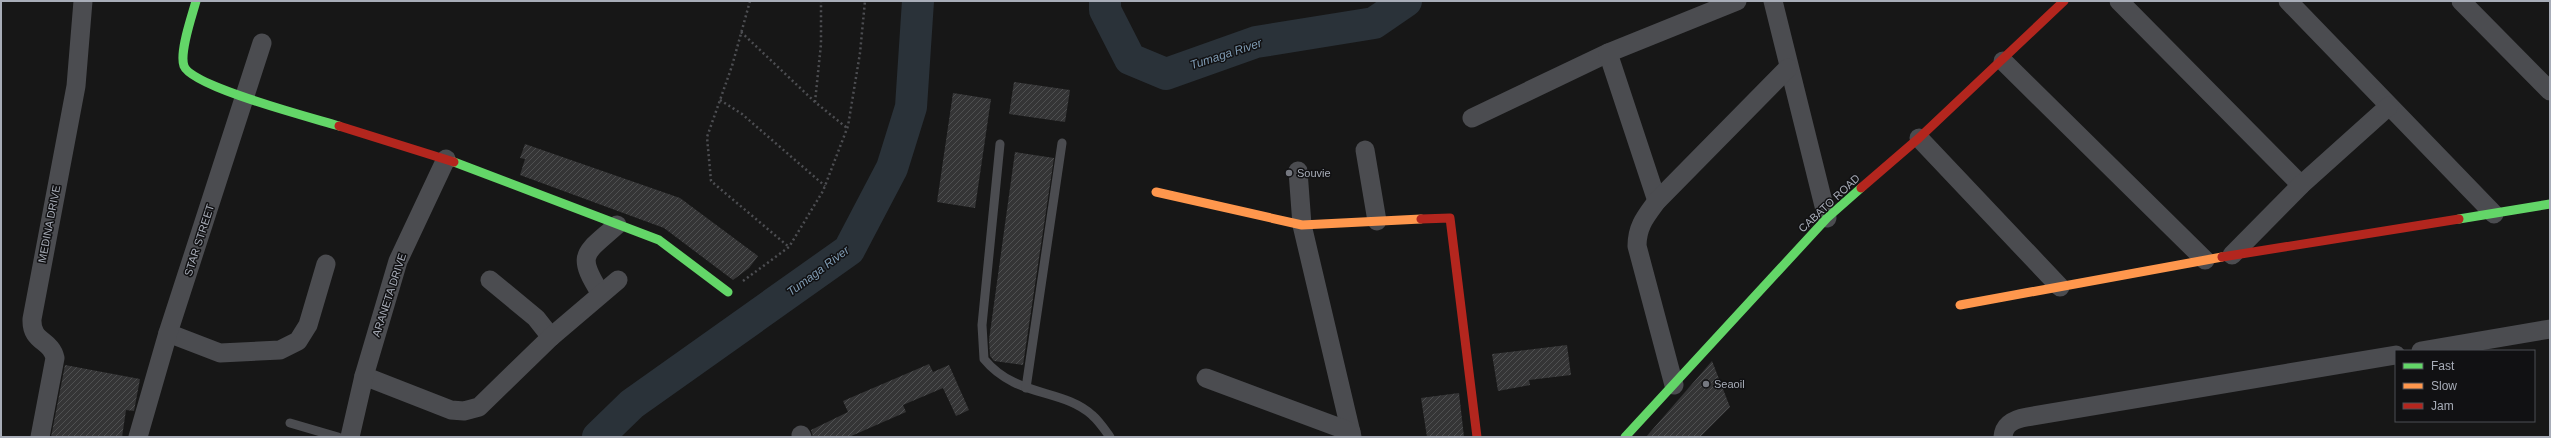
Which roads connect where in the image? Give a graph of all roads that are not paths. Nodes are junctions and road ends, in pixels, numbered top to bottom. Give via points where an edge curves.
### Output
1 (83, 1) edge
2 (196, 1) edge
3 (1737, 1) edge
4 (1773, 1) edge
5 (2064, 1) edge
6 (2119, 1) edge
7 (2288, 1) edge
8 (2461, 1) edge
9 (262, 43) dead end
10 (1608, 53) junction
11 (2003, 61) junction
12 (1788, 68) junction
13 (2550, 90) edge
14 (244, 97) junction
15 (2389, 106) junction
16 (1472, 118) dead end
17 (1920, 138) junction
18 (1062, 143) dead end
19 (1000, 144) dead end
20 (1365, 150) dead end
21 (446, 159) junction
22 (1298, 171) dead end
23 (2301, 185) junction
24 (1156, 192) dead end
25 (1657, 201) junction
26 (2550, 204) edge
27 (2494, 214) junction
28 (1827, 218) junction
29 (1377, 221) junction
30 (617, 225) junction
31 (1302, 225) junction
32 (2232, 255) junction
33 (2205, 260) junction
34 (326, 264) dead end
35 (490, 280) dead end
36 (618, 280) dead end
37 (2060, 287) junction
38 (728, 292) road end
39 (601, 294) junction
40 (1960, 305) dead end
41 (2550, 330) edge
42 (168, 333) junction
43 (551, 337) junction
44 (2427, 350) edge
45 (2395, 355) edge
46 (364, 376) junction
47 (1206, 378) dead end
48 (1674, 385) junction
49 (1026, 388) junction
50 (290, 423) dead end
51 (1351, 434) edge
52 (40, 437) edge
53 (138, 437) edge
54 (338, 437) edge
55 (350, 437) edge
56 (1110, 437) edge
57 (1478, 437) edge
58 (1625, 437) edge
59 (2003, 437) edge

1 - 52 street, MEDINA DRIVE via 76,86 32,319 31,330 54,351 55,358
2 - 14 street via 183,54 184,66 189,74 198,80
3 - 10 street
4 - 12 street
5 - 11 street, CABATO ROAD
6 - 23 street
7 - 15 street
8 - 13 street
9 - 14 street, STAR STREET
10 - 16 street
10 - 25 street
11 - 17 street, CABATO ROAD
11 - 33 street
12 - 25 street
12 - 28 street
14 - 21 street
14 - 42 street, STAR STREET
15 - 23 street
15 - 27 street
17 - 28 street, CABATO ROAD
17 - 37 street
18 - 49 lane
19 - 49 lane via 982,352 984,359 999,374
20 - 29 street
21 - 30 street
21 - 46 street, ARANETA DRIVE via 398,262
22 - 31 street
23 - 32 street
24 - 31 street
25 - 48 street via 1641,223 1637,232 1637,246
26 - 27 street
27 - 32 street
28 - 48 street, CABATO ROAD
29 - 31 street
29 - 57 street via 1450,218
30 - 38 street via 659,240
30 - 39 street via 585,257 585,265
31 - 51 street
32 - 33 street
33 - 37 street
34 - 42 street via 308,325 298,341 280,350 220,352
35 - 43 street via 536,318
36 - 39 street
37 - 40 street
39 - 43 street
41 - 44 street
42 - 53 street, STAR STREET
43 - 46 street via 492,397 479,407 464,411 451,410
45 - 59 street via 2027,417 2014,420 2004,431
46 - 55 street, ARANETA DRIVE
47 - 51 street
48 - 58 street, CABATO ROAD
49 - 56 lane via 1072,403 1092,415
50 - 54 lane

